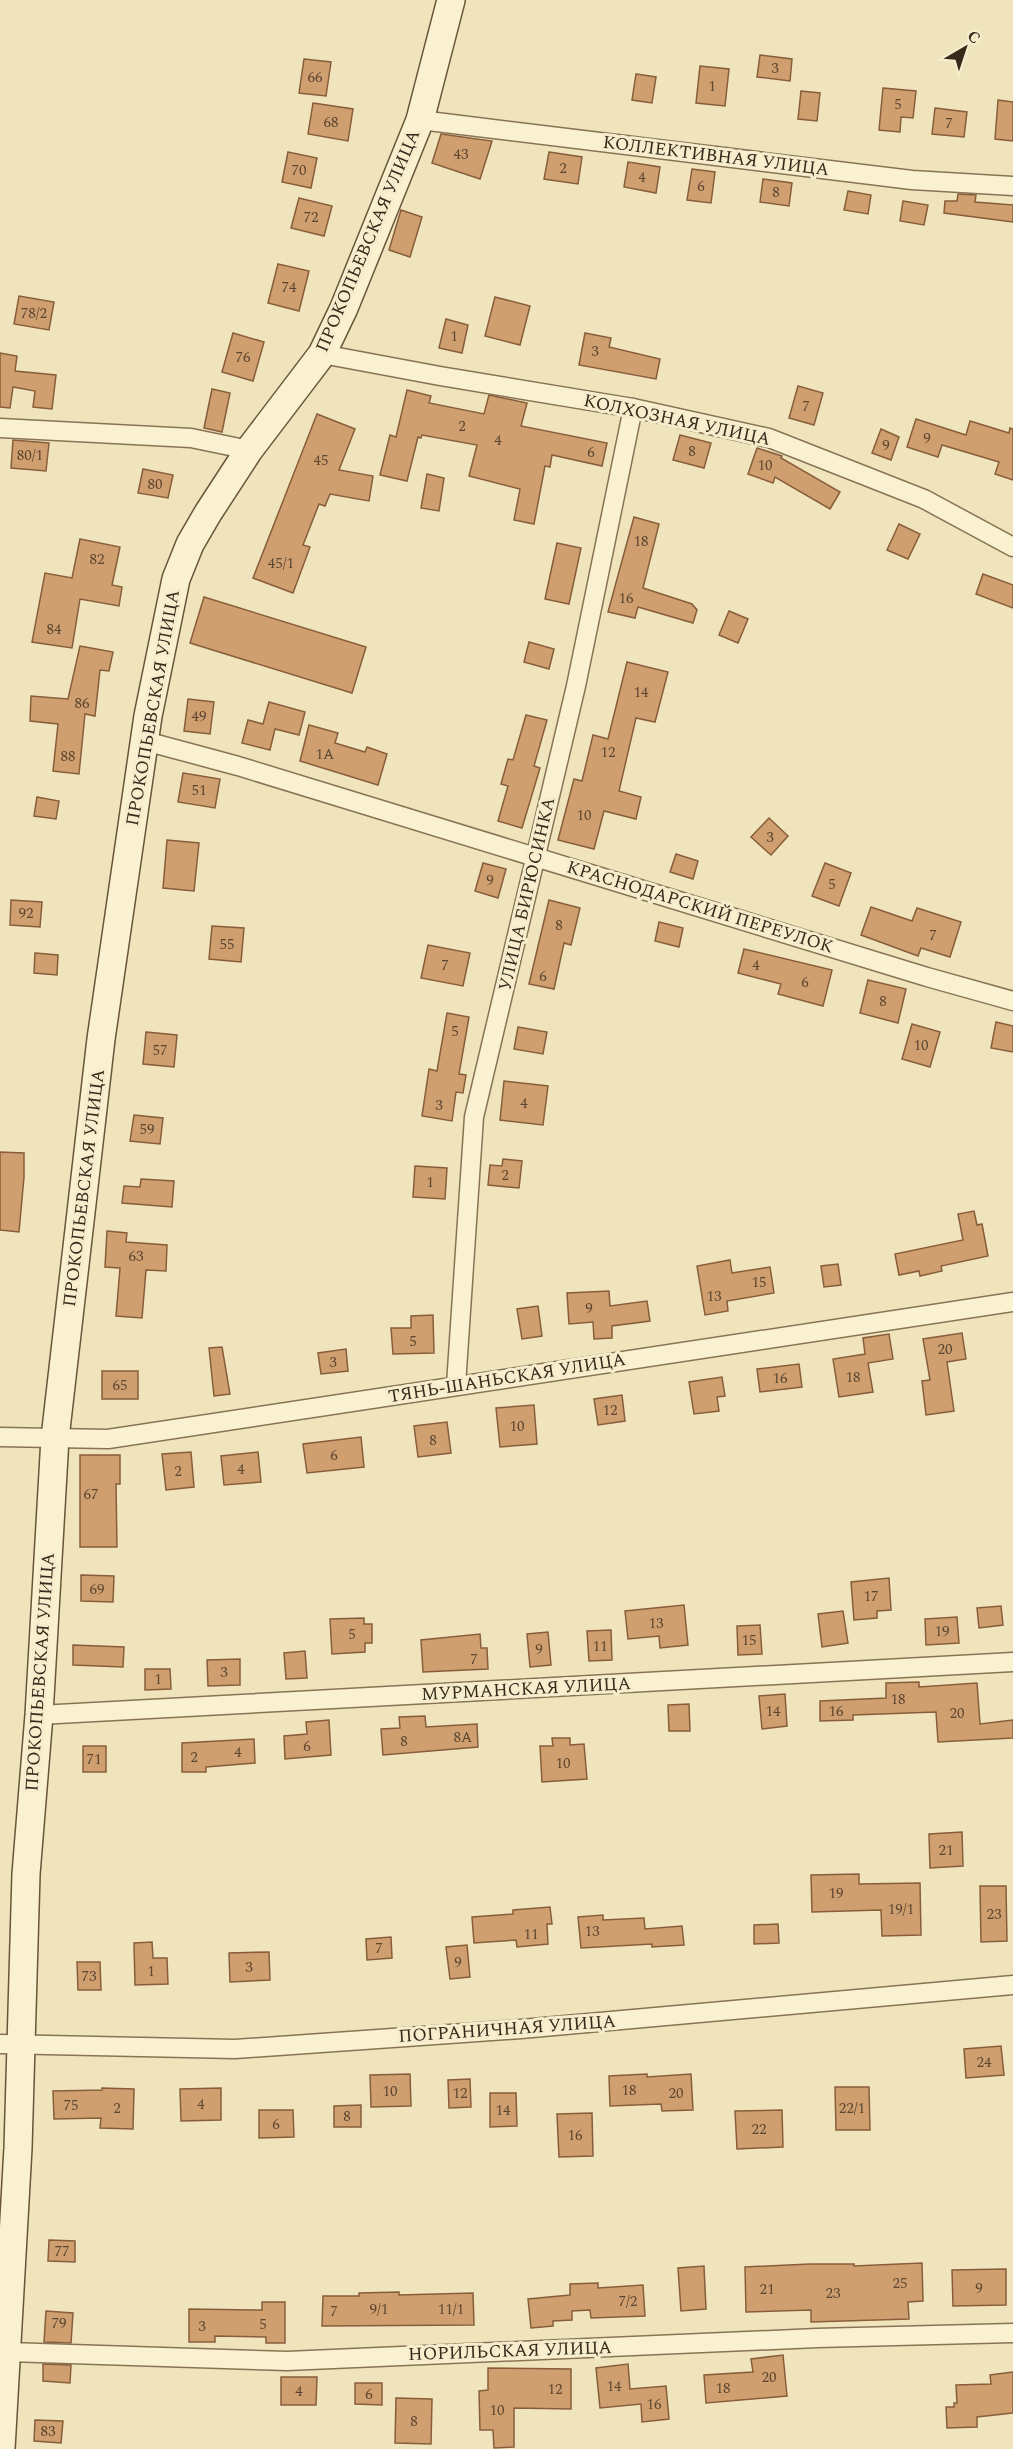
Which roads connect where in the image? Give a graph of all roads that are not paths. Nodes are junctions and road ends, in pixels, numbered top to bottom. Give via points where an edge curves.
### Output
1 (451, 0) edge
2 (420, 120) junction
3 (1013, 186) edge
4 (322, 354) junction
5 (633, 408) junction
6 (0, 428) edge
7 (249, 450) junction
8 (1013, 547) edge
9 (145, 741) junction
10 (535, 856) junction
11 (1013, 1001) edge
12 (1013, 1302) edge
13 (456, 1385) junction
14 (0, 1437) edge
15 (55, 1438) junction
16 (1013, 1662) edge
17 (39, 1715) junction
18 (1013, 1985) edge
19 (11, 2043) edge
20 (1013, 2333) edge
21 (8, 2352) junction
22 (2, 2449) edge

1 - 2 main road, ПРОКОПЬЕВСКАЯ УЛИЦА
2 - 3 street, КОЛЛЕКТИВНАЯ УЛИЦА via 912,180
2 - 4 main road, ПРОКОПЬЕВСКАЯ УЛИЦА
4 - 5 street, КОЛХОЗНАЯ УЛИЦА
4 - 7 main road, ПРОКОПЬЕВСКАЯ УЛИЦА
5 - 8 street, КОЛХОЗНАЯ УЛИЦА via 769,438 924,499
5 - 10 street, УЛИЦА БИРЮСИНКА via 576,686
6 - 7 street via 191,438
7 - 9 main road, ПРОКОПЬЕВСКАЯ УЛИЦА via 190,544 176,579
9 - 10 street, КРАСНОДАРСКИЙ ПЕРЕУЛОК
9 - 15 main road, ПРОКОПЬЕВСКАЯ УЛИЦА via 100,1040
10 - 11 street, КРАСНОДАРСКИЙ ПЕРЕУЛОК
10 - 13 street, УЛИЦА БИРЮСИНКА via 474,1117
12 - 13 street, ТЯНЬ-ШАНЬСКАЯ УЛИЦА
13 - 15 street, ТЯНЬ-ШАНЬСКАЯ УЛИЦА via 108,1438
14 - 15 street, ТЯНЬ-ШАНЬСКАЯ УЛИЦА
15 - 17 main road, ПРОКОПЬЕВСКАЯ УЛИЦА
16 - 17 street, МУРМАНСКАЯ УЛИЦА
17 - 19 main road, ПРОКОПЬЕВСКАЯ УЛИЦА
18 - 19 street, ПОГРАНИЧНАЯ УЛИЦА via 521,2029 235,2049
19 - 21 main road, ПРОКОПЬЕВСКАЯ УЛИЦА
20 - 21 street, НОРИЛЬСКАЯ УЛИЦА via 287,2361
21 - 22 main road, ПРОКОПЬЕВСКАЯ УЛИЦА

